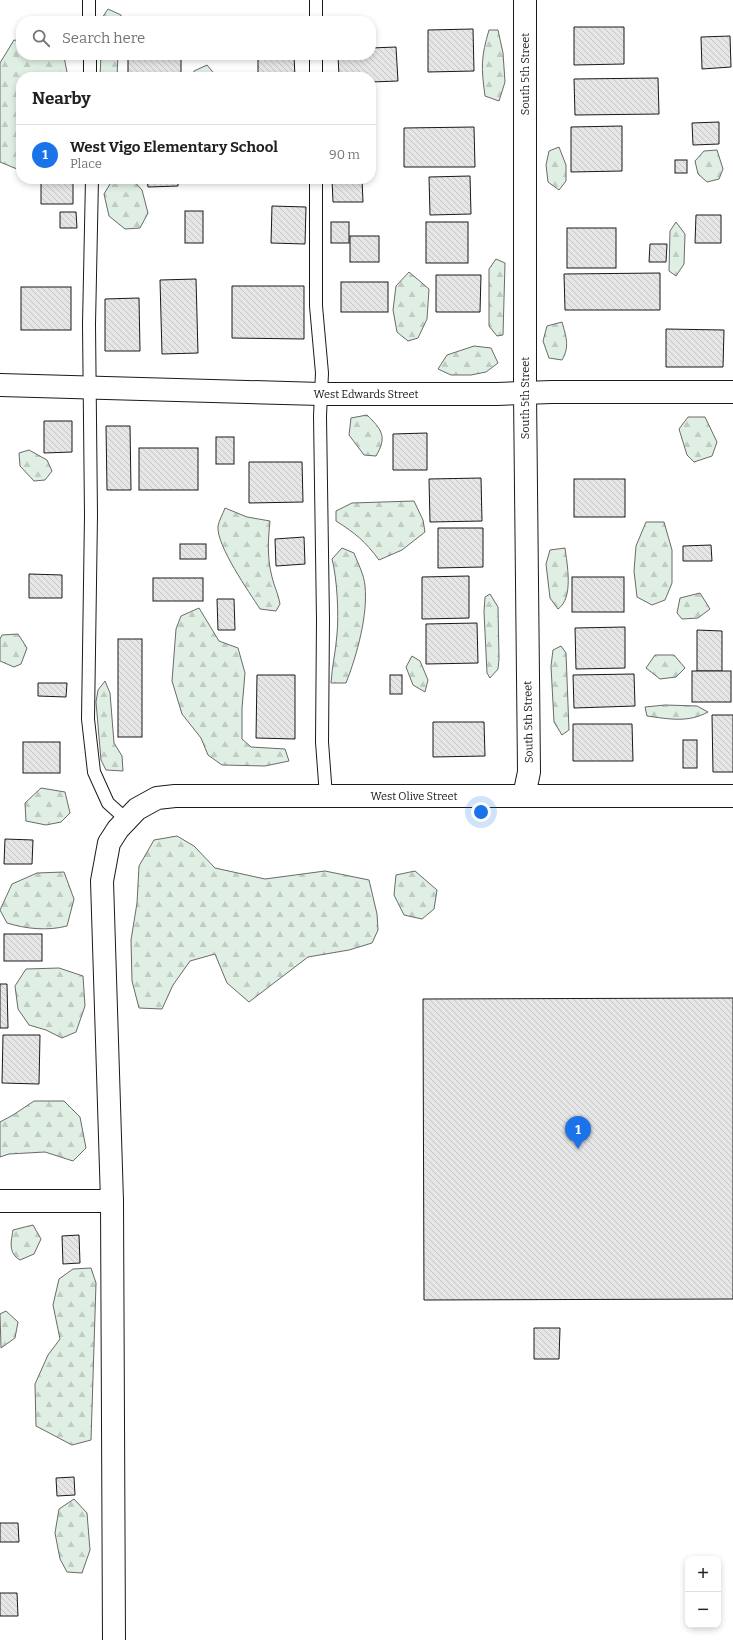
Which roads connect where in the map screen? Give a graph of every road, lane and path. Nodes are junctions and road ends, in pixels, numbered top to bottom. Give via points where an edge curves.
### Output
1 (89, 0) edge
2 (316, 0) edge
3 (526, 0) edge
4 (89, 16) edge
5 (316, 16) edge
6 (90, 60) edge
7 (316, 60) edge
8 (90, 72) edge
9 (316, 72) edge
10 (92, 184) edge
11 (316, 184) edge
12 (0, 385) edge
13 (90, 388) junction
14 (733, 392) edge
15 (525, 393) junction
16 (321, 394) junction
17 (326, 796) junction
18 (524, 796) junction
19 (733, 796) edge
20 (127, 820) junction
21 (112, 1201) junction
22 (0, 1202) edge
23 (114, 1640) edge

1 - 4 lane
2 - 5 lane
3 - 15 street, South 5th Street
6 - 8 lane
7 - 9 lane
10 - 13 lane
11 - 16 lane via 316,306 322,372
12 - 13 street, West Edwards Street
13 - 16 street, West Edwards Street
13 - 20 lane via 88,719 94,772 108,803
14 - 15 street, West Edwards Street
15 - 16 street, West Edwards Street
15 - 18 street, South 5th Street via 529,772
16 - 17 lane via 322,742
17 - 18 street, West Olive Street
17 - 20 street, West Olive Street via 157,798 137,809
18 - 19 street, West Olive Street
20 - 21 street, West Olive Street via 110,843 102,881
21 - 22 street
21 - 23 street, West Olive Street

